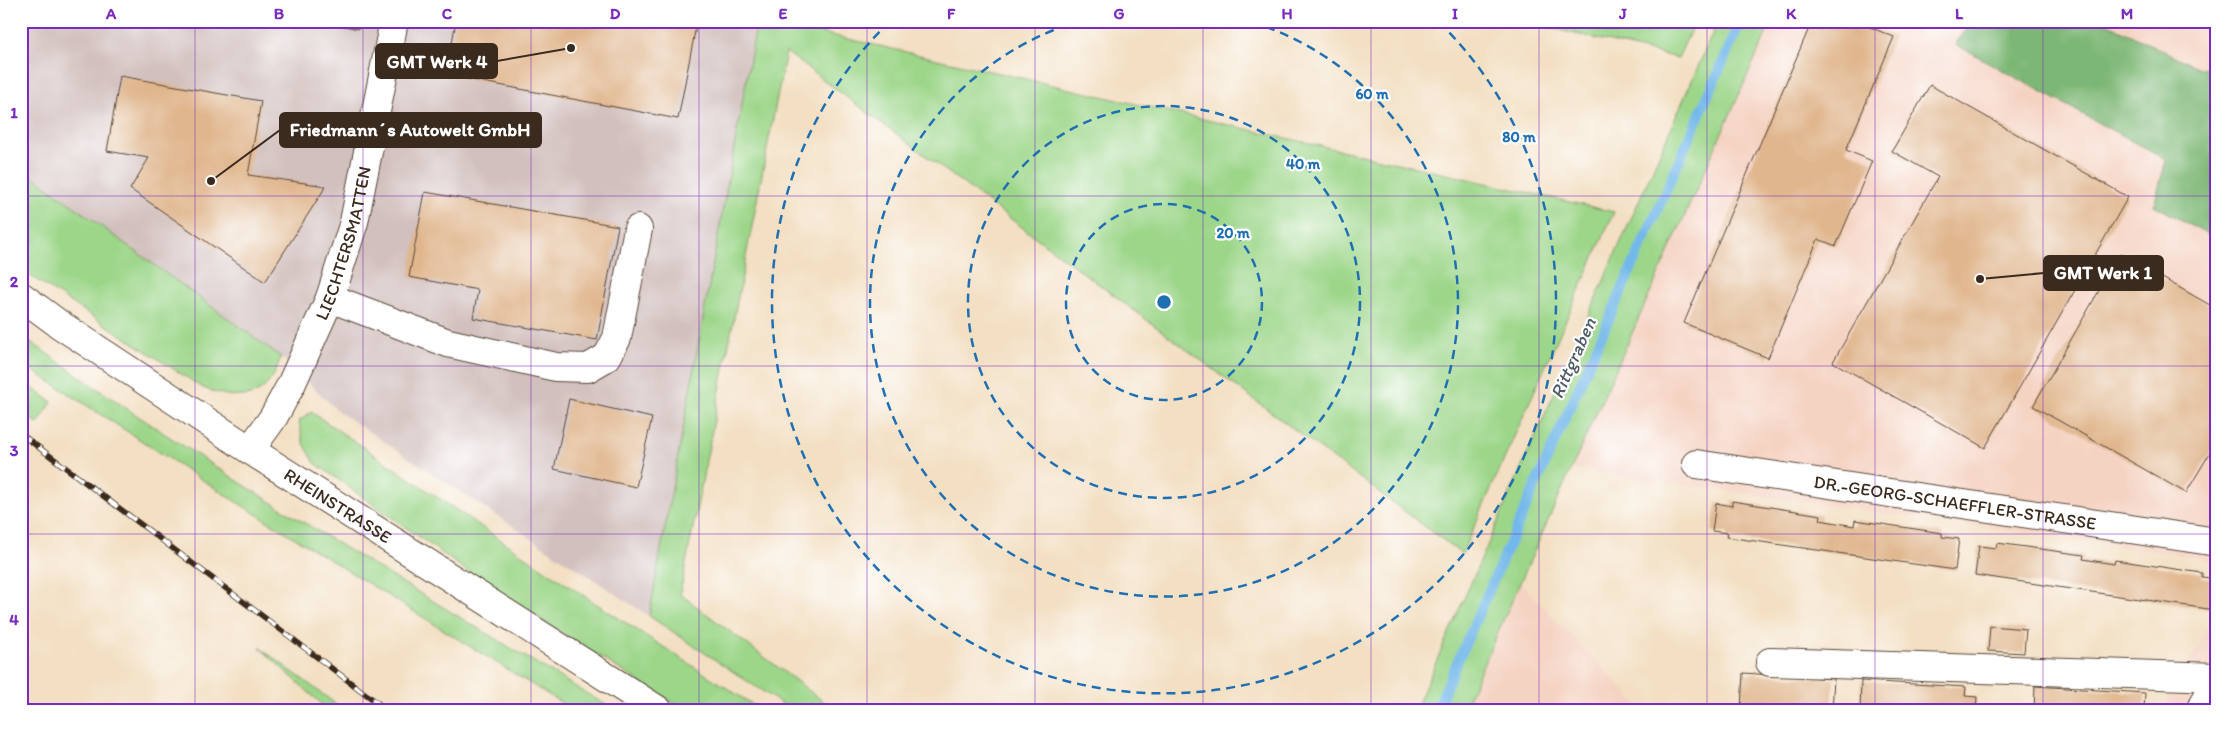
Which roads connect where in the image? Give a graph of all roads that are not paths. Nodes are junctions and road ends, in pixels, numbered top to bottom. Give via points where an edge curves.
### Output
1 (394, 21) edge
2 (638, 229) dead end
3 (21, 296) edge
4 (330, 298) junction
5 (250, 450) junction
6 (1696, 464) dead end
7 (2217, 542) edge
8 (1770, 662) dead end
9 (2217, 679) edge
10 (658, 710) edge
11 (2200, 710) edge

1 - 4 street, LIECHTERSMATTEN via 354,222
2 - 4 street via 617,338 607,357 588,368 556,366 448,343
3 - 5 street, RHEINSTRASSE
4 - 5 street, LIECHTERSMATTEN via 292,385
5 - 10 street, RHEINSTRASSE
6 - 7 street, DR.-GEORG-SCHAEFFLER-STRASSE
8 - 9 street
9 - 11 street

